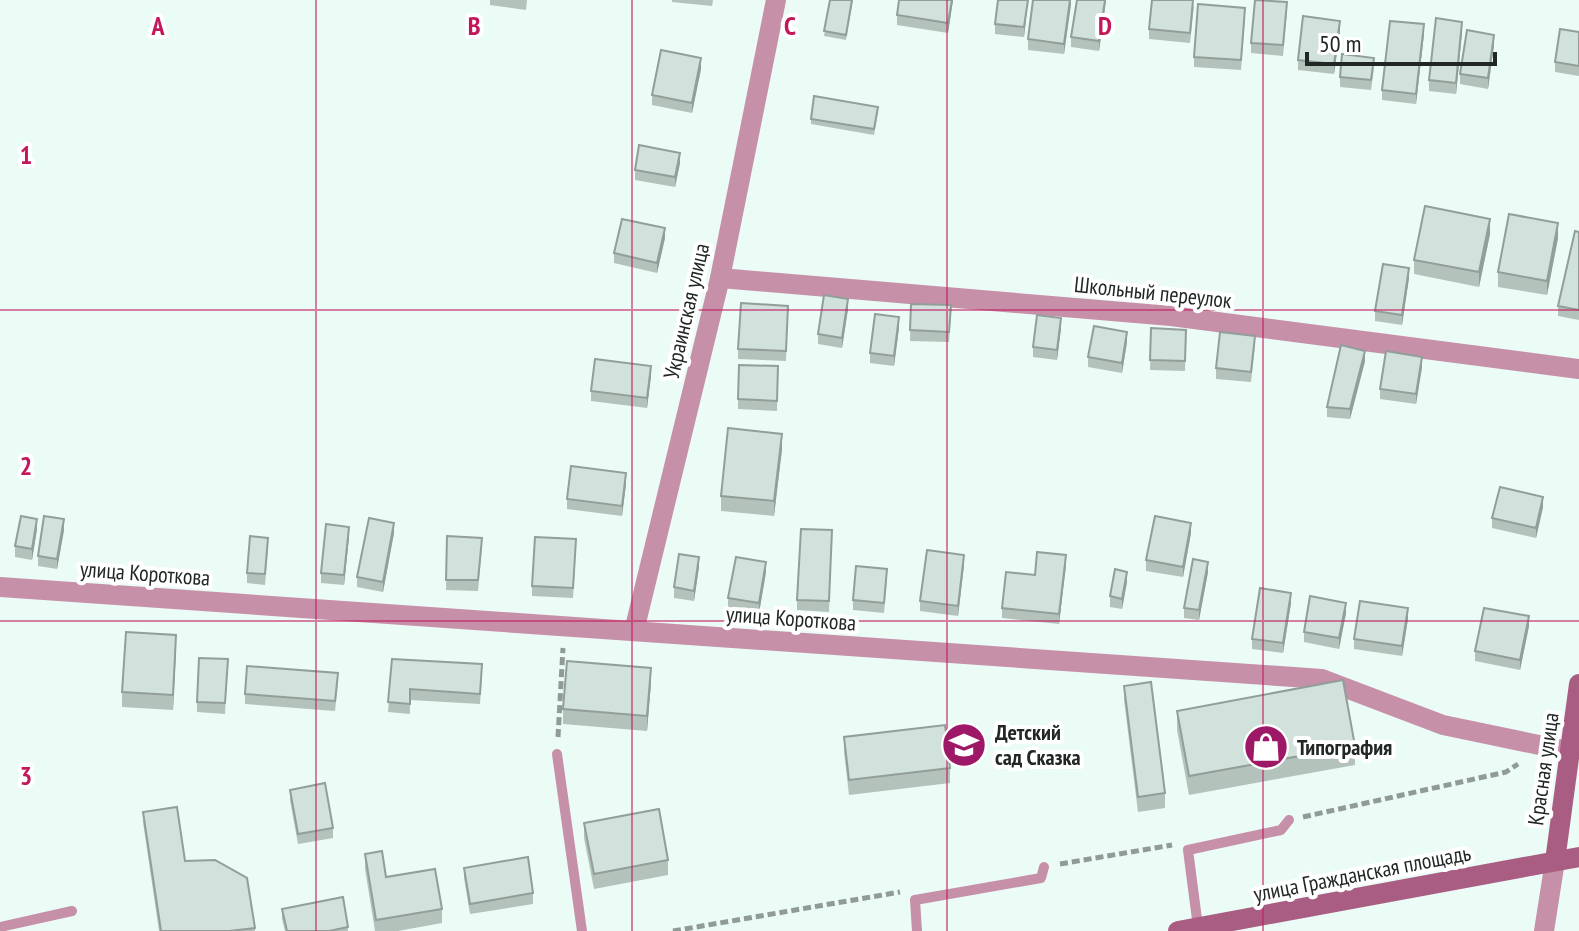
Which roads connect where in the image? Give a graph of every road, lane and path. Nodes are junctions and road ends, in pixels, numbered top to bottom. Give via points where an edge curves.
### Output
1 (776, 0) edge
2 (720, 278) junction
3 (1579, 369) edge
4 (0, 587) edge
5 (564, 626) junction
6 (634, 631) junction
7 (1579, 684) edge
8 (1542, 745) junction
9 (1568, 751) junction
10 (557, 754) joint
11 (1289, 820) joint
12 (1185, 842) dead end
13 (1579, 857) edge
14 (1555, 861) junction
15 (1044, 867) joint
16 (913, 890) dead end
17 (72, 911) dead end
18 (0, 927) edge
19 (1188, 929) edge
20 (582, 931) edge
21 (673, 931) edge
22 (917, 931) edge
23 (1544, 931) edge

1 - 2 street, Украинская улица
2 - 3 street, Школьный переулок via 1171,316
2 - 6 street, Украинская улица
4 - 5 street, улица Короткова
5 - 6 street, улица Короткова
5 - 10 path
6 - 8 street, улица Короткова via 1322,679 1443,725
7 - 9 street, Красная улица
8 - 9 street, улица Короткова
8 - 11 path via 1506,772
9 - 14 street, Красная улица
10 - 20 lane
11 - 19 lane via 1281,830 1188,850
12 - 15 path
13 - 14 street
14 - 19 street, улица Гражданская площадь
14 - 23 street
15 - 22 lane via 1041,878 915,900
16 - 21 path
17 - 18 lane

